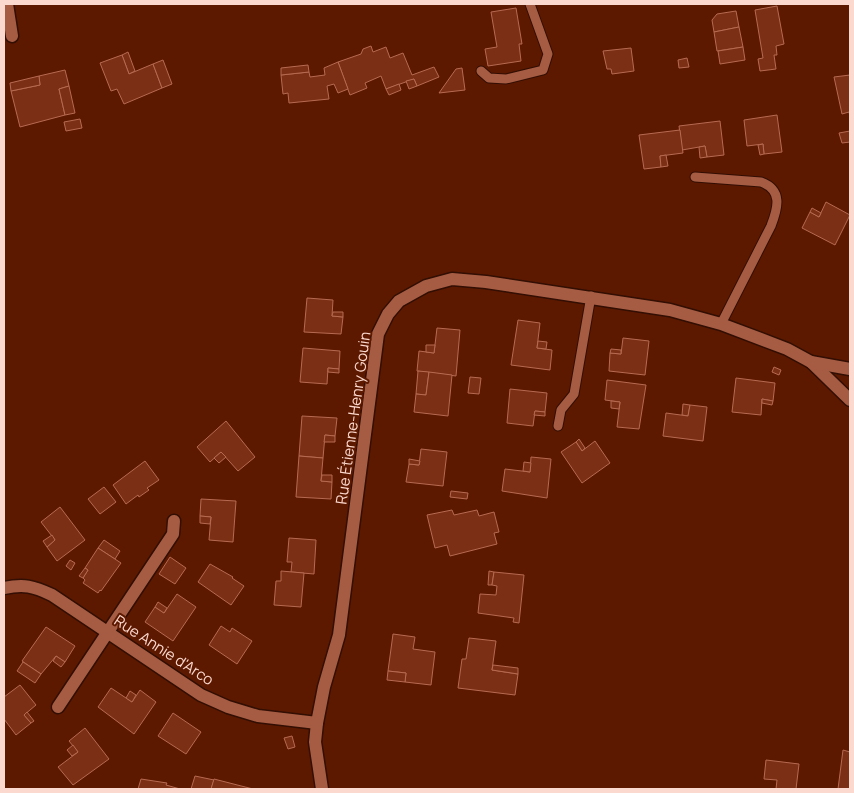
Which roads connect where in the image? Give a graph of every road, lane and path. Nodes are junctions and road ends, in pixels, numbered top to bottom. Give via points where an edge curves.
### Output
1 (7, 4) edge
2 (530, 4) edge
3 (12, 36) dead end
4 (482, 71) dead end
5 (695, 177) dead end
6 (591, 296) junction
7 (722, 324) junction
8 (811, 362) junction
9 (850, 369) edge
10 (850, 400) edge
11 (558, 426) dead end
12 (174, 521) dead end
13 (4, 588) edge
14 (108, 633) junction
15 (58, 707) dead end
16 (316, 723) junction
17 (322, 789) edge

1 - 3 street
2 - 4 lane via 548,54 543,70 506,79 489,78
5 - 7 lane via 761,182 769,185 777,196 777,210 771,226
6 - 7 street, Rue Étienne-Henry Gouin via 670,310
6 - 11 lane via 574,394 561,410
6 - 16 street, Rue Étienne-Henry Gouin via 452,279 426,286 399,301 388,314 378,334 340,635
7 - 8 street, Rue Étienne-Henry Gouin via 787,349
8 - 9 street, Rue Étienne-Henry Gouin
8 - 10 street, Rue Étienne-Henry Gouin
12 - 14 street via 173,534
13 - 14 street, Rue Annie d'Arco via 34,586
14 - 15 street
14 - 16 street, Rue Annie d'Arco via 202,695 228,707 258,716
16 - 17 street, Rue Étienne-Henry Gouin via 315,742

